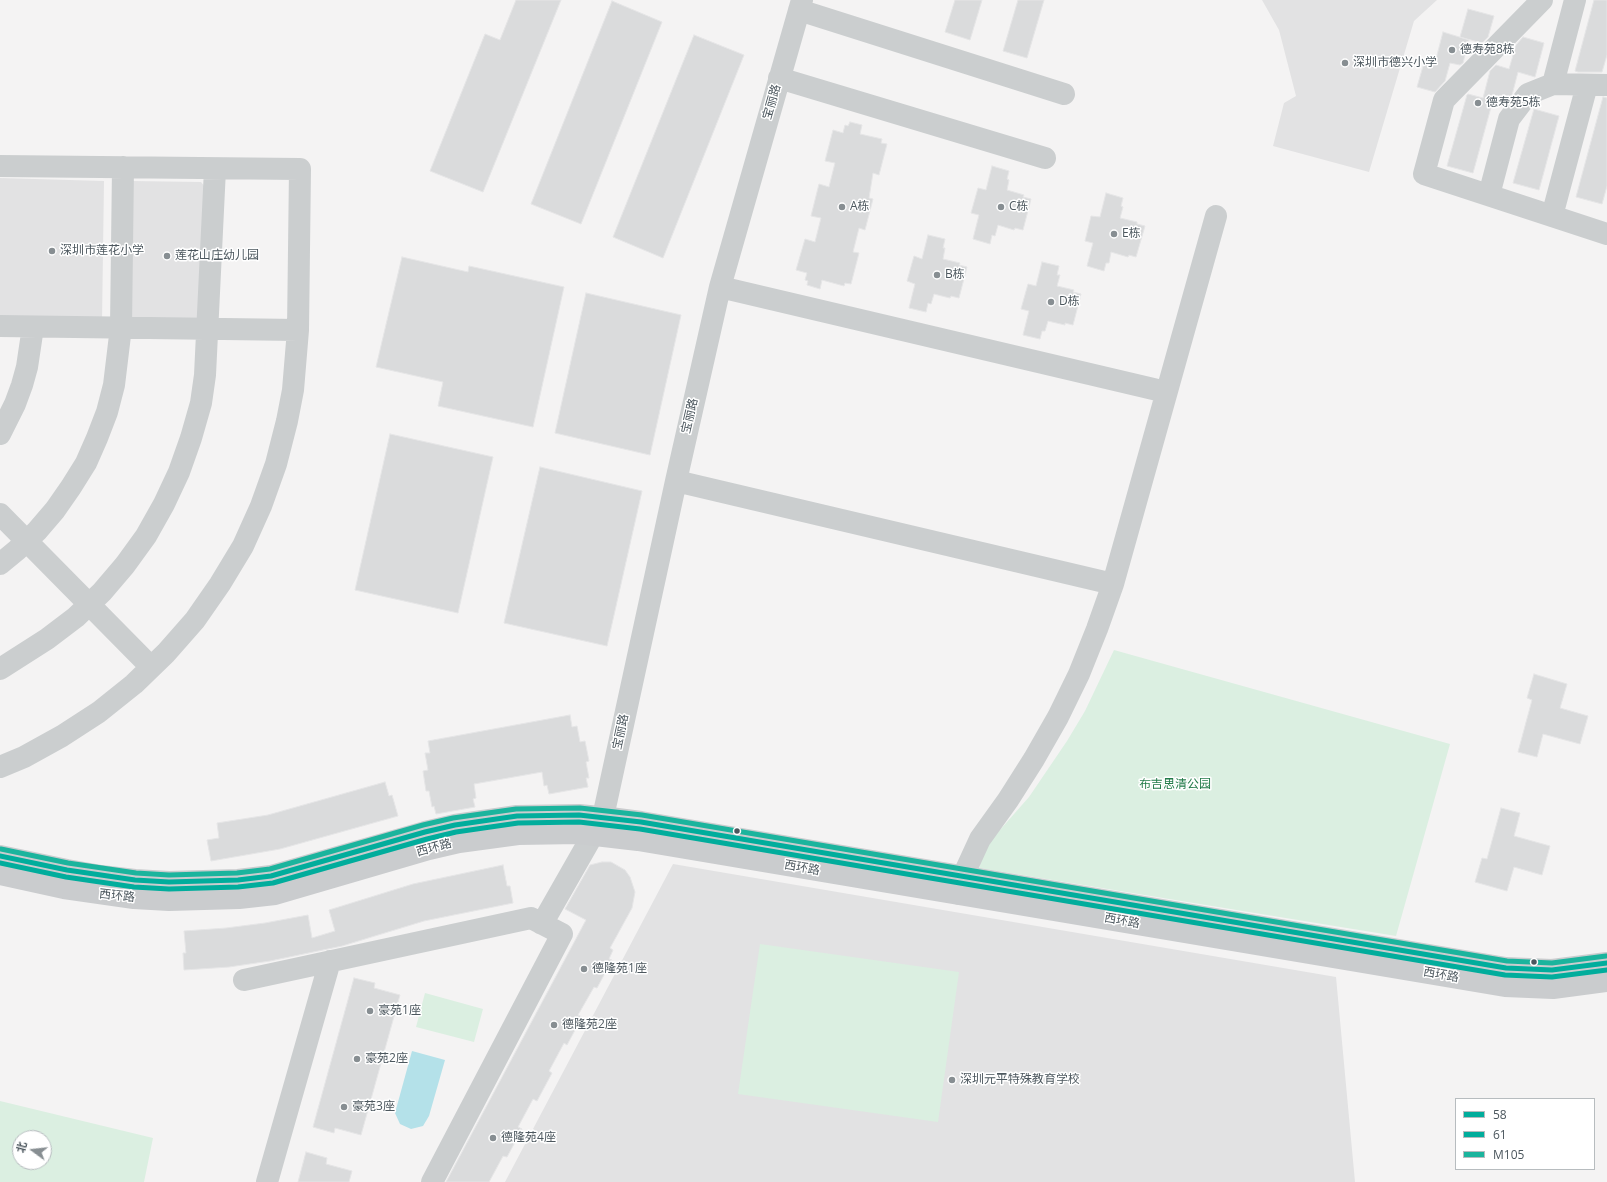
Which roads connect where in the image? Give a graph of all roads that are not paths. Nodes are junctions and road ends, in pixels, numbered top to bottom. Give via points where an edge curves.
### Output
1 (1542, 0) edge
2 (1575, 0) edge
3 (800, 5) edge
4 (779, 78) junction
5 (1552, 84) junction
6 (1597, 85) edge
7 (1064, 94) dead end
8 (1045, 158) dead end
9 (0, 166) edge
10 (123, 167) junction
11 (215, 168) junction
12 (1489, 195) junction
13 (1216, 216) dead end
14 (1552, 216) junction
15 (1607, 234) edge
16 (720, 287) junction
17 (0, 326) edge
18 (33, 326) junction
19 (121, 328) junction
20 (207, 328) junction
21 (298, 330) junction
22 (1166, 392) junction
23 (0, 434) edge
24 (676, 481) junction
25 (0, 514) edge
26 (27, 541) junction
27 (0, 564) edge
28 (1113, 584) junction
29 (89, 604) junction
30 (151, 667) junction
31 (0, 669) edge
32 (0, 767) edge
33 (598, 826) junction
34 (0, 856) edge
35 (0, 874) edge
36 (962, 885) junction
37 (542, 924) junction
38 (330, 961) junction
39 (1607, 963) edge
40 (244, 980) dead end
41 (1607, 981) edge
42 (267, 1182) edge
43 (432, 1182) edge

1 - 12 street via 1444,100 1424,174
2 - 5 street
3 - 4 street, 宝丽路
3 - 7 street
4 - 8 street
4 - 16 street, 宝丽路
5 - 6 street
5 - 12 street via 1528,94 1509,119
6 - 14 street
9 - 10 street
10 - 11 street
10 - 19 street
11 - 20 street
11 - 21 street via 300,170
12 - 14 street
13 - 22 street
14 - 15 street
16 - 22 street
16 - 24 street, 宝丽路
17 - 18 street
18 - 19 street
18 - 23 street via 22,385
19 - 20 street
19 - 26 street via 114,385 107,412 86,463 55,510
20 - 21 street
20 - 29 street via 201,403 192,438 179,472 146,536 125,565
21 - 30 street via 287,421 276,464 261,506 243,546 220,584 195,620
22 - 28 street
24 - 28 street
24 - 33 street, 宝丽路
25 - 26 street
26 - 27 street
26 - 29 street
28 - 36 street via 1079,674 1058,717 1008,800 980,839
29 - 30 street
29 - 31 street via 48,640
30 - 32 street via 134,684 81,724 24,757
33 - 34 main road, 西环路 via 548,815 478,821 425,832 271,876 238,880 135,880 67,870
33 - 35 main road, 西环路 via 459,842 275,894 239,898 134,898 64,888
33 - 36 main road, 西环路
33 - 37 street, 宝丽路
36 - 39 main road, 西环路 via 1506,968 1552,970
36 - 41 main road, 西环路 via 1504,986 1553,988
37 - 38 street via 531,918
37 - 43 street via 562,934
38 - 40 street
38 - 42 street

